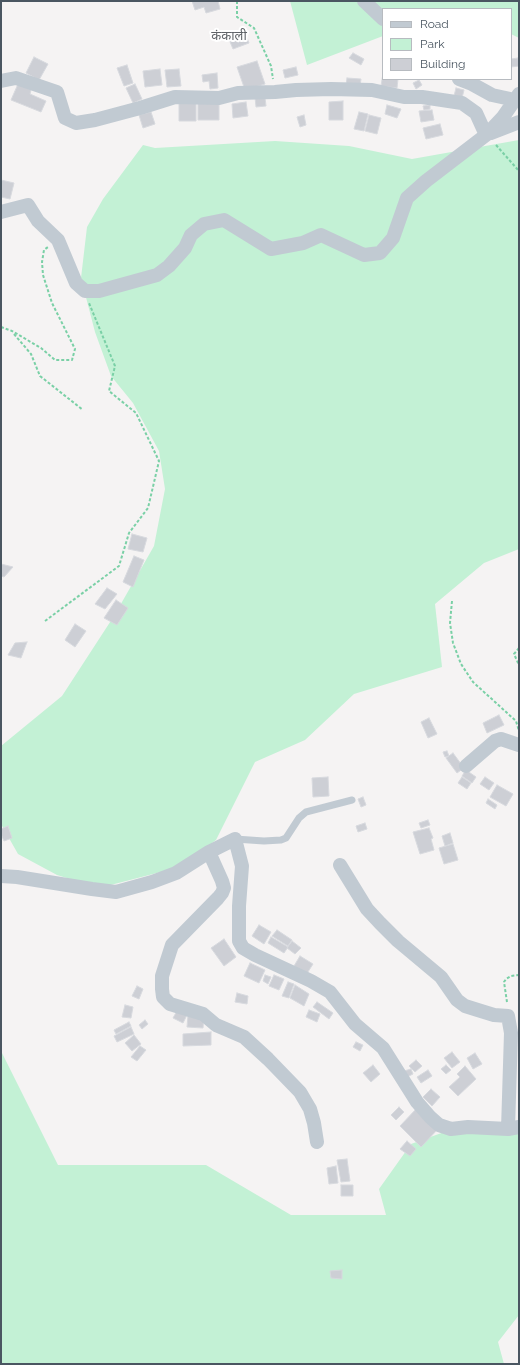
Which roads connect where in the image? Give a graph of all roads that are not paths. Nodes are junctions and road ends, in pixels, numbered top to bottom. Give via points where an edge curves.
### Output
1 (364, 1) edge
2 (382, 18) edge
3 (462, 80) edge
4 (1, 81) edge
5 (517, 97) edge
6 (519, 122) edge
7 (486, 135) junction
8 (1, 212) edge
9 (519, 745) edge
10 (466, 766) dead end
11 (352, 800) dead end
12 (235, 839) junction
13 (209, 852) junction
14 (340, 865) dead end
15 (1, 876) edge
16 (513, 1128) edge
17 (317, 1142) dead end

1 - 2 street
3 - 5 street via 492,96
4 - 7 street via 16,78 57,92 65,118 76,123 140,108 175,96 219,98 238,93 372,90 404,97 462,103 476,113
5 - 7 street
6 - 7 street
7 - 8 street via 407,198 393,238 380,253 364,255 321,235 303,243 271,249 224,220 204,224 191,235 185,248 169,266 157,275 99,290 85,291 76,283 58,240 38,221 28,205
9 - 10 street via 501,739 495,741
11 - 12 lane via 306,812 286,838 281,840
12 - 13 street
12 - 16 street via 242,866 239,934 243,948 254,956 330,992 355,1024 383,1048 417,1102 439,1125 451,1129
13 - 15 street via 176,873 116,892
13 - 17 street via 224,888 218,898 172,945 162,976 163,997 170,1004 203,1014 216,1024 244,1037 268,1059 300,1092 310,1109
14 - 16 street via 364,904 380,923 441,977 457,1000 465,1006 494,1015 508,1016 511,1033

